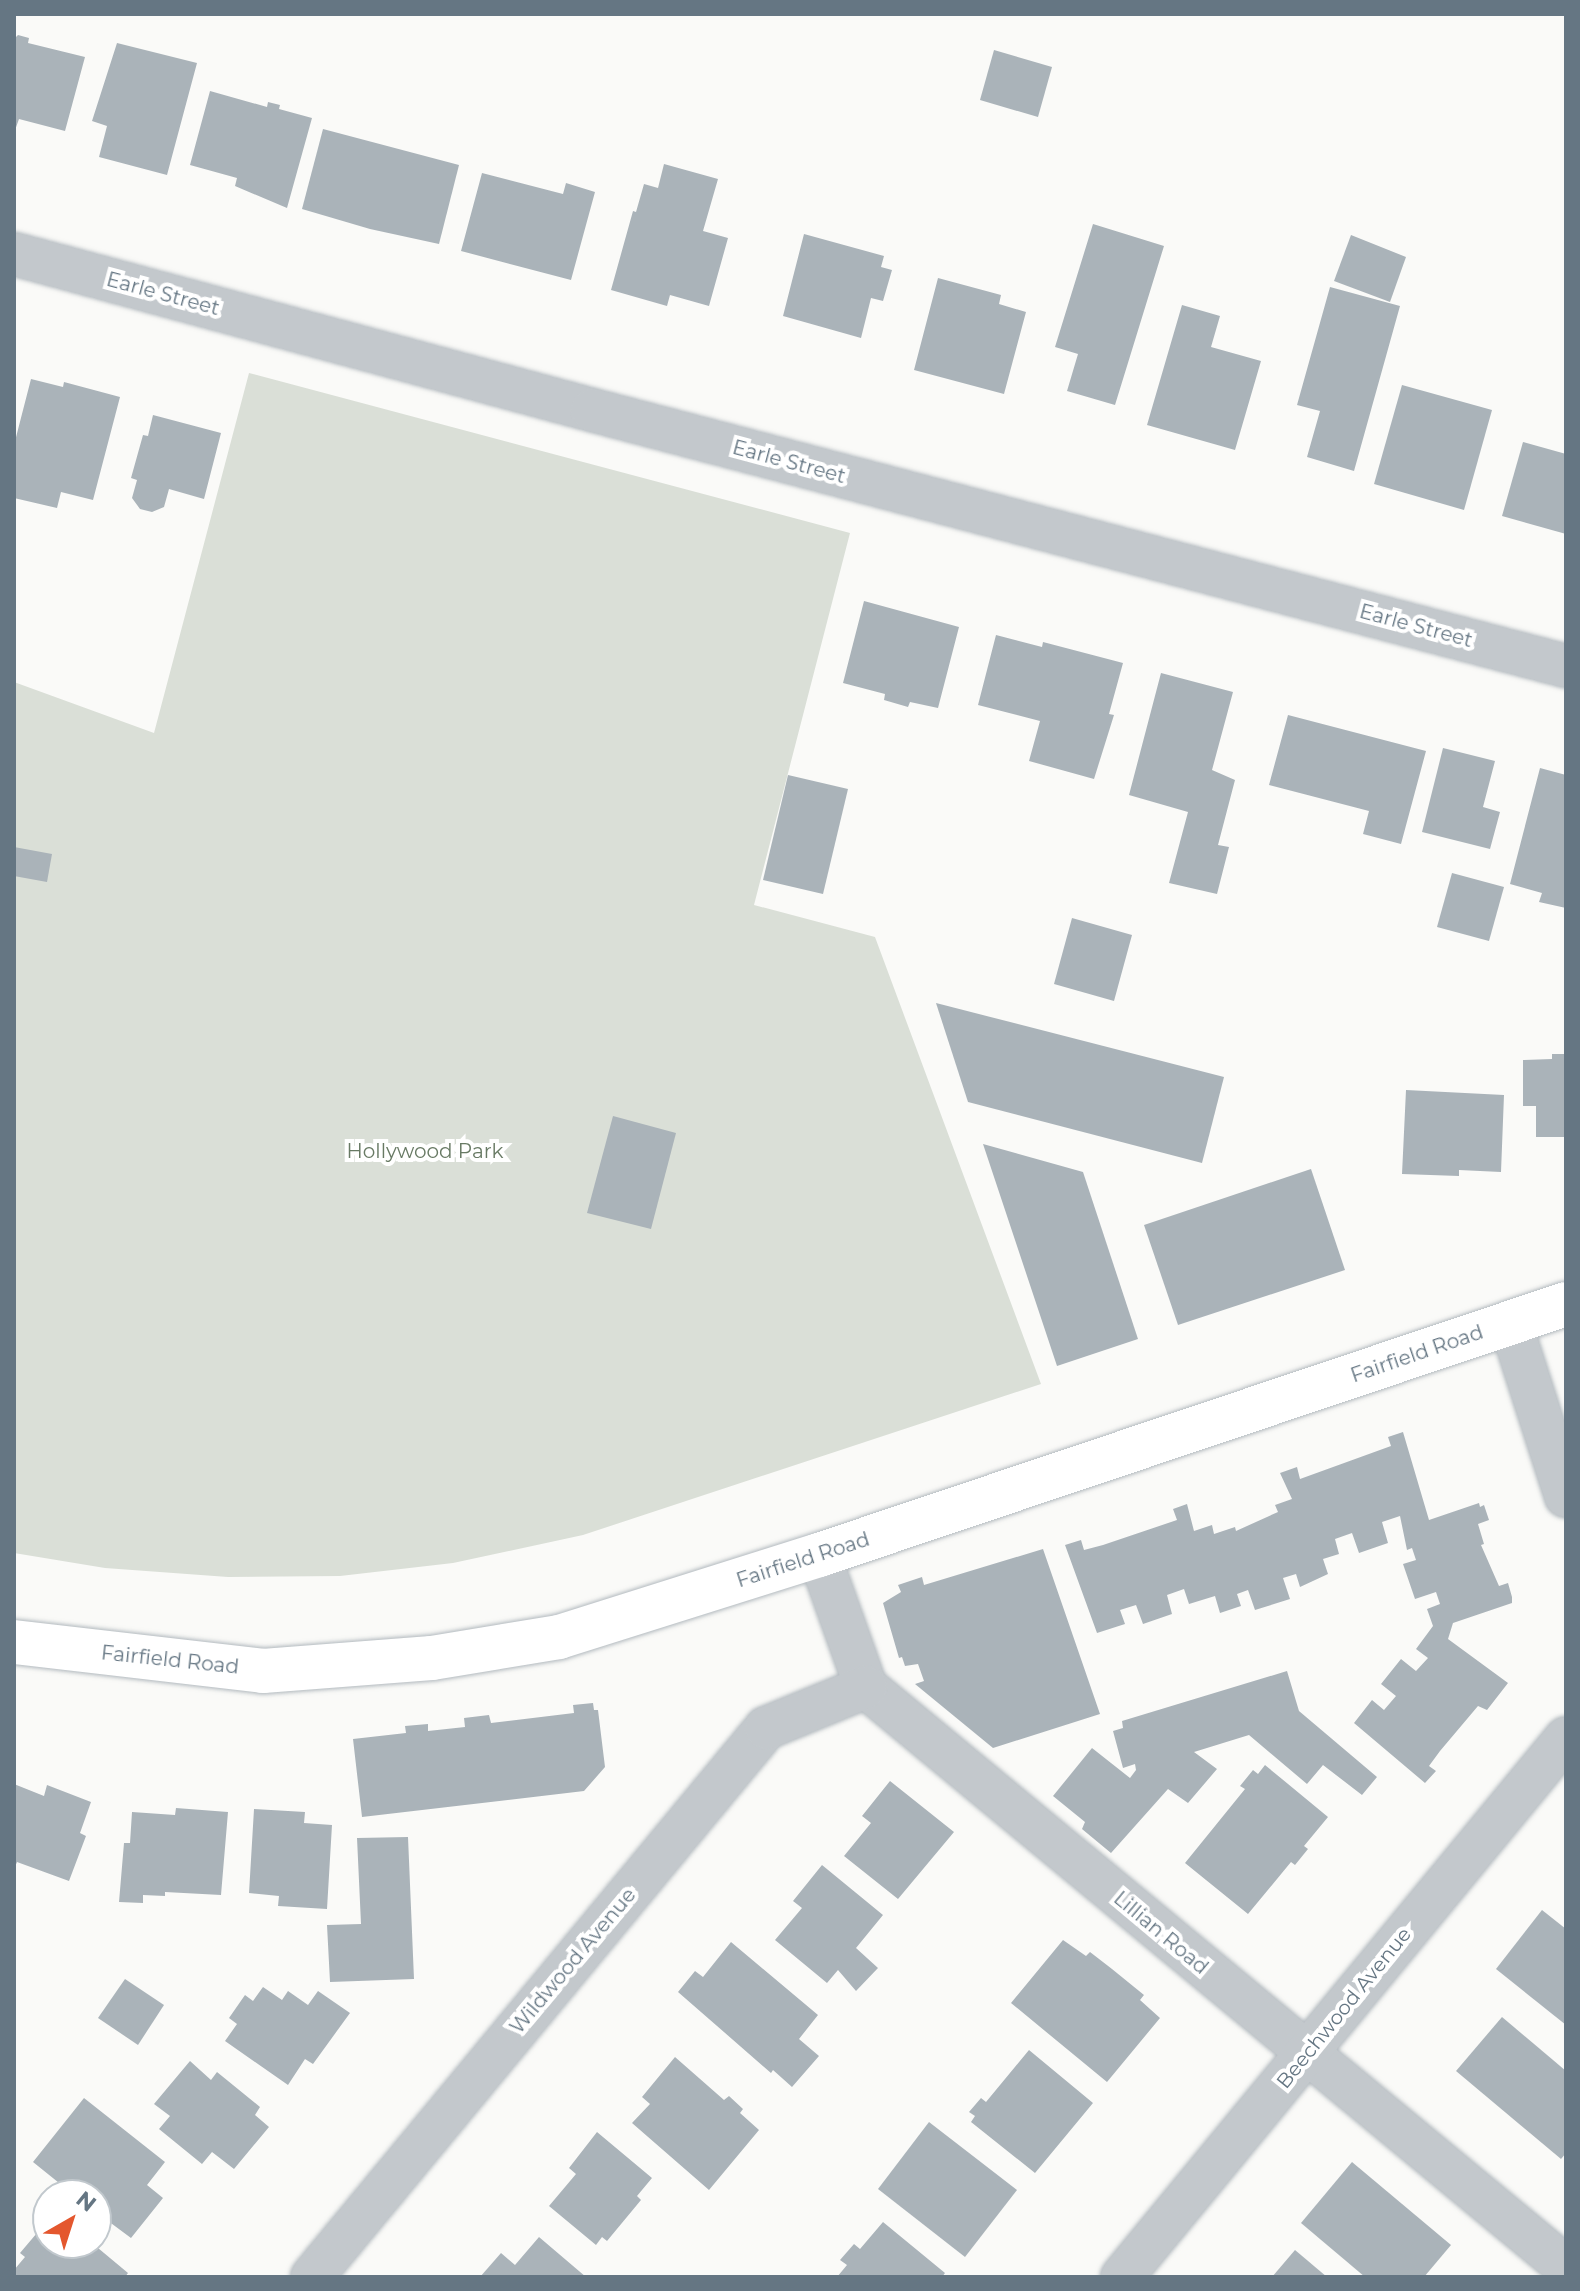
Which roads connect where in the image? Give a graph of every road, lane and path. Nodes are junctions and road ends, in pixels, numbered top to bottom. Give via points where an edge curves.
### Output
1 (14, 254) edge
2 (1566, 666) edge
3 (1566, 1304) edge
4 (1510, 1322) junction
5 (1566, 1496) edge
6 (819, 1555) junction
7 (14, 1642) edge
8 (866, 1687) junction
9 (1566, 1738) edge
10 (1306, 2054) junction
11 (1566, 2267) edge
12 (312, 2277) edge
13 (1122, 2277) edge

1 - 2 street, Earle Street
3 - 4 street, Fairfield Road
4 - 5 street
4 - 6 street, Fairfield Road
6 - 7 street, Fairfield Road via 559,1637 432,1658 263,1671
6 - 8 street
8 - 10 street, Lillian Road
8 - 12 street, Wildwood Avenue via 766,1728
9 - 10 street, Beechwood Avenue
10 - 11 street, Lillian Road
10 - 13 street, Beechwood Avenue

